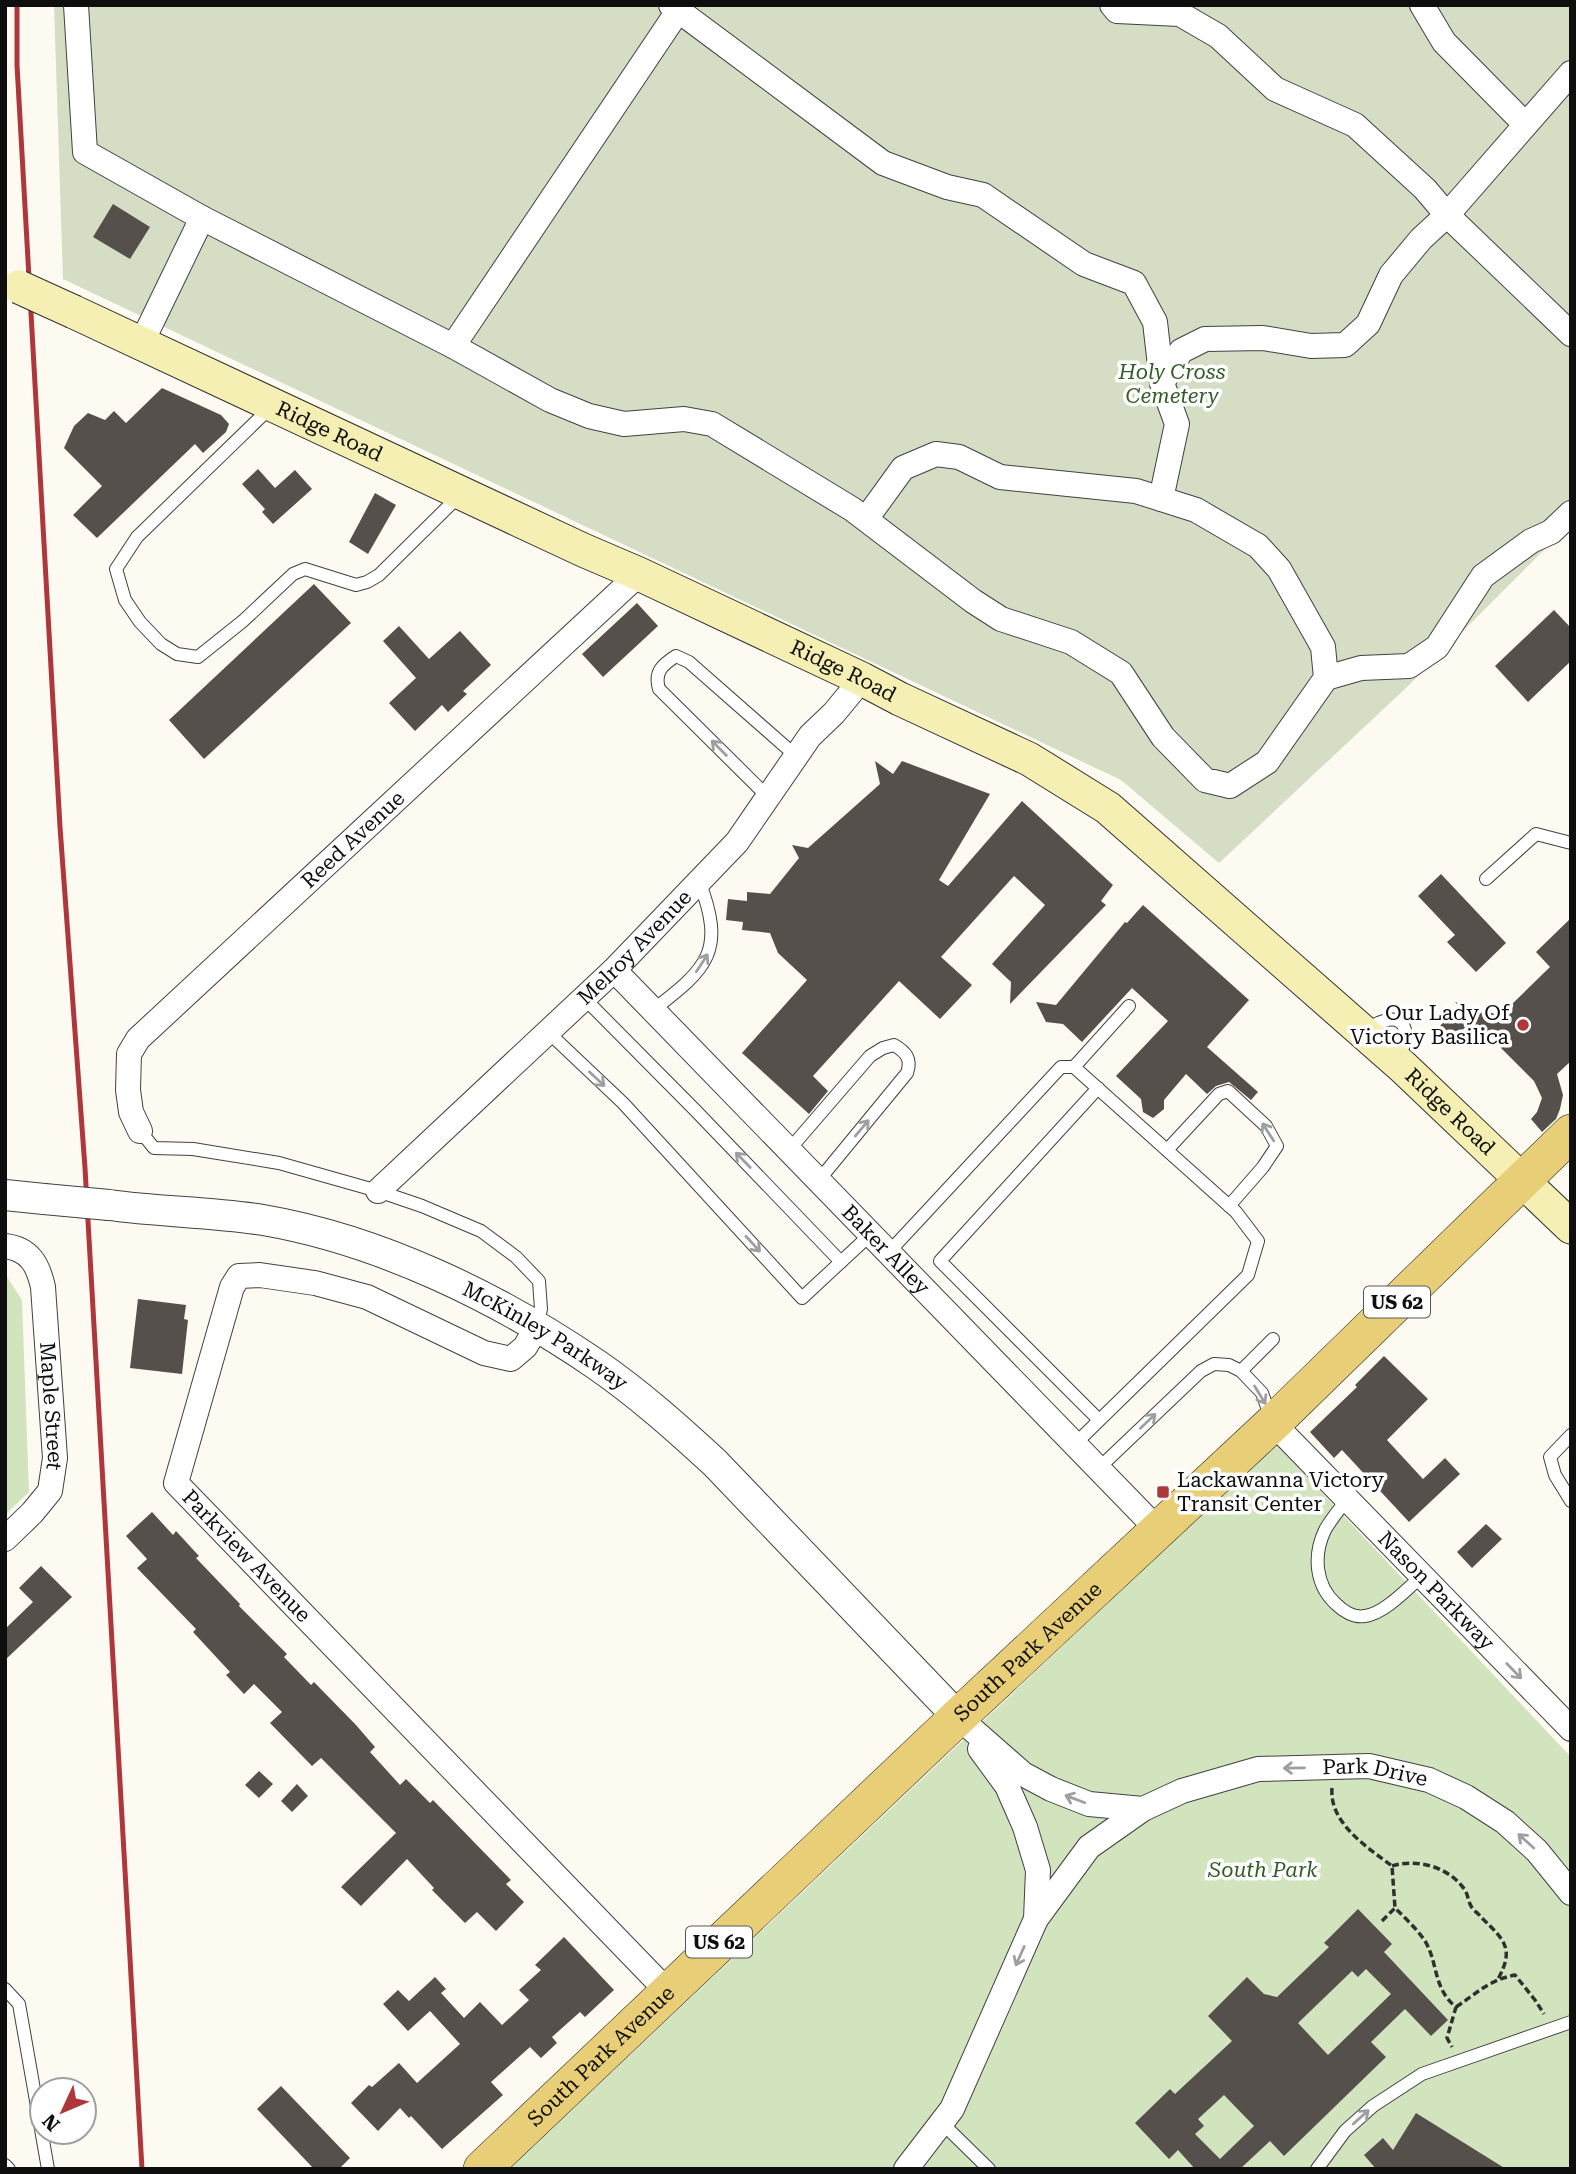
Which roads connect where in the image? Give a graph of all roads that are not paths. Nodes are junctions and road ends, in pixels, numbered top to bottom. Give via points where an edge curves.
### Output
1 (76, 5) edge
2 (1112, 5) edge
3 (1422, 5) edge
4 (677, 7) edge
5 (1571, 73) edge
6 (1525, 124) junction
7 (1447, 215) junction
8 (202, 218) junction
9 (9, 284) edge
10 (1571, 334) edge
11 (141, 344) junction
12 (453, 346) junction
13 (1162, 383) junction
14 (273, 405) junction
15 (461, 493) junction
16 (1161, 499) junction
17 (1571, 513) edge
18 (866, 519) junction
19 (639, 574) junction
20 (1326, 678) junction
21 (862, 679) junction
22 (796, 756) junction
23 (767, 796) junction
24 (1571, 842) edge
25 (1486, 879) dead end
26 (699, 881) junction
27 (614, 970) junction
28 (584, 998) junction
29 (1129, 1006) dead end
30 (653, 1010) junction
31 (548, 1032) junction
32 (1074, 1067) junction
33 (1098, 1088) junction
34 (140, 1131) joint
35 (1571, 1133) edge
36 (789, 1150) junction
37 (1167, 1150) junction
38 (819, 1180) junction
39 (1521, 1180) junction
40 (378, 1191) junction
41 (5, 1195) edge
42 (1229, 1206) junction
43 (1571, 1227) edge
44 (871, 1234) junction
45 (5, 1246) edge
46 (889, 1252) junction
47 (841, 1262) junction
48 (537, 1327) junction
49 (1273, 1339) dead end
50 (1241, 1371) junction
51 (1099, 1420) junction
52 (1273, 1423) junction
53 (1571, 1436) edge
54 (1075, 1444) junction
55 (1099, 1468) junction
56 (1347, 1499) junction
57 (1571, 1501) edge
58 (1159, 1531) junction
59 (5, 1539) edge
60 (1422, 1576) junction
61 (958, 1717) junction
62 (1571, 1729) edge
63 (1143, 1809) junction
64 (1571, 1893) edge
65 (1036, 1919) junction
66 (5, 1990) edge
67 (667, 1991) junction
68 (1571, 2022) edge
69 (942, 2123) junction
70 (5, 2165) edge
71 (9, 2169) edge
72 (48, 2169) edge
73 (482, 2169) edge
74 (906, 2169) edge
75 (989, 2169) edge
76 (1317, 2169) edge

1 - 8 street via 85,152
2 - 7 street via 1117,11 1180,14 1218,36 1275,89 1355,125
3 - 6 street via 1444,42
4 - 12 street
4 - 13 street via 883,163 983,195 1084,264 1134,283 1155,322
5 - 6 street
6 - 7 street
7 - 10 street
7 - 13 street via 1391,275 1368,324 1345,345 1205,339 1181,351
8 - 11 street
8 - 12 street
9 - 11 main road, Ridge Road, bridge
11 - 14 main road, Ridge Road
12 - 18 street via 550,400 589,416 624,424 684,419 712,424
13 - 16 street via 1177,424
14 - 15 main road, Ridge Road
14 - 15 lane via 137,537 116,569 125,600 139,622 177,654 198,657 293,574 305,569 356,585 367,582
15 - 19 main road, Ridge Road
16 - 18 street via 1136,491 1000,477 959,457 936,454 903,468
16 - 20 street via 1196,510 1258,546 1279,569 1323,648
17 - 20 street via 1483,576 1437,648 1409,666 1361,668
18 - 20 street via 1001,619 1071,642 1121,673 1163,737 1205,780 1230,786 1267,762
19 - 21 main road, Ridge Road
19 - 34 street, Reed Avenue via 138,1039 129,1054 128,1090
21 - 22 street, Melroy Avenue
21 - 39 main road, Ridge Road via 1029,759 1108,808 1396,1061
22 - 23 street, Melroy Avenue
23 -> 22 lane via 659,689 659,670 676,656 689,662
23 - 26 street, Melroy Avenue via 737,842
24 - 25 lane via 1536,834
26 - 27 street, Melroy Avenue
30 -> 26 lane via 683,987 709,954 712,926
27 - 28 street, Melroy Avenue
27 - 30 street, Baker Alley
28 - 31 street, Melroy Avenue
47 -> 28 lane
29 - 32 lane
30 - 36 street, Baker Alley
31 - 40 street, Melroy Avenue
31 -> 47 lane via 623,1103 802,1298
32 - 33 lane
32 - 46 lane via 1061,1067
33 - 37 lane
33 - 51 lane via 940,1261
34 - 40 lane via 154,1147 279,1163
35 - 39 main road, South Park Avenue / US 62
36 - 38 street, Baker Alley
38 -> 36 lane via 907,1073 906,1052 894,1045 870,1056
37 - 42 lane
42 -> 37 lane via 1277,1146 1266,1126 1227,1091
38 - 44 street, Baker Alley
39 - 43 main road, Ridge Road
39 - 52 main road, South Park Avenue / US 62
40 - 48 lane via 481,1231 516,1257 540,1281
41 - 48 street, McKinley Parkway, bridge via 261,1220 334,1237 439,1277
42 - 51 lane via 1258,1241 1248,1275
44 - 46 street, Baker Alley
44 - 47 lane
45 - 59 street, Maple Street via 18,1247 39,1270 55,1458 50,1490
46 - 54 street, Baker Alley
48 - 61 street, McKinley Parkway via 636,1394 715,1463
48 - 67 street, Parkview Avenue via 511,1359 484,1353 367,1297 315,1283 239,1276 176,1483
49 - 50 lane
50 -> 52 lane via 1262,1393
55 -> 50 lane via 1201,1371 1214,1364
51 - 54 lane
52 - 56 street, Nason Parkway
52 - 58 main road, South Park Avenue / US 62
53 - 57 lane via 1550,1457
54 - 55 street, Baker Alley
55 - 58 street, Baker Alley
56 - 60 street, Nason Parkway
56 - 60 lane via 1319,1548 1319,1578 1328,1596 1345,1612 1364,1616 1382,1609
58 - 61 main road, South Park Avenue / US 62
60 -> 62 street, Nason Parkway
63 -> 61 street via 1089,1804 1051,1789 1023,1774
61 - 65 street, Park Drive via 1007,1786 1025,1827 1038,1870
61 - 67 main road, South Park Avenue / US 62
64 -> 63 street, Park Drive via 1537,1851 1466,1797 1429,1780 1369,1766 1258,1769 1182,1791
63 - 65 street, Park Drive via 1089,1847
65 -> 69 street, Park Drive
66 - 72 lane via 19,2004
67 - 73 main road, South Park Avenue / US 62
76 -> 68 lane via 1345,2131 1422,2074
69 - 74 street, Park Drive
69 - 75 lane
70 - 71 lane

